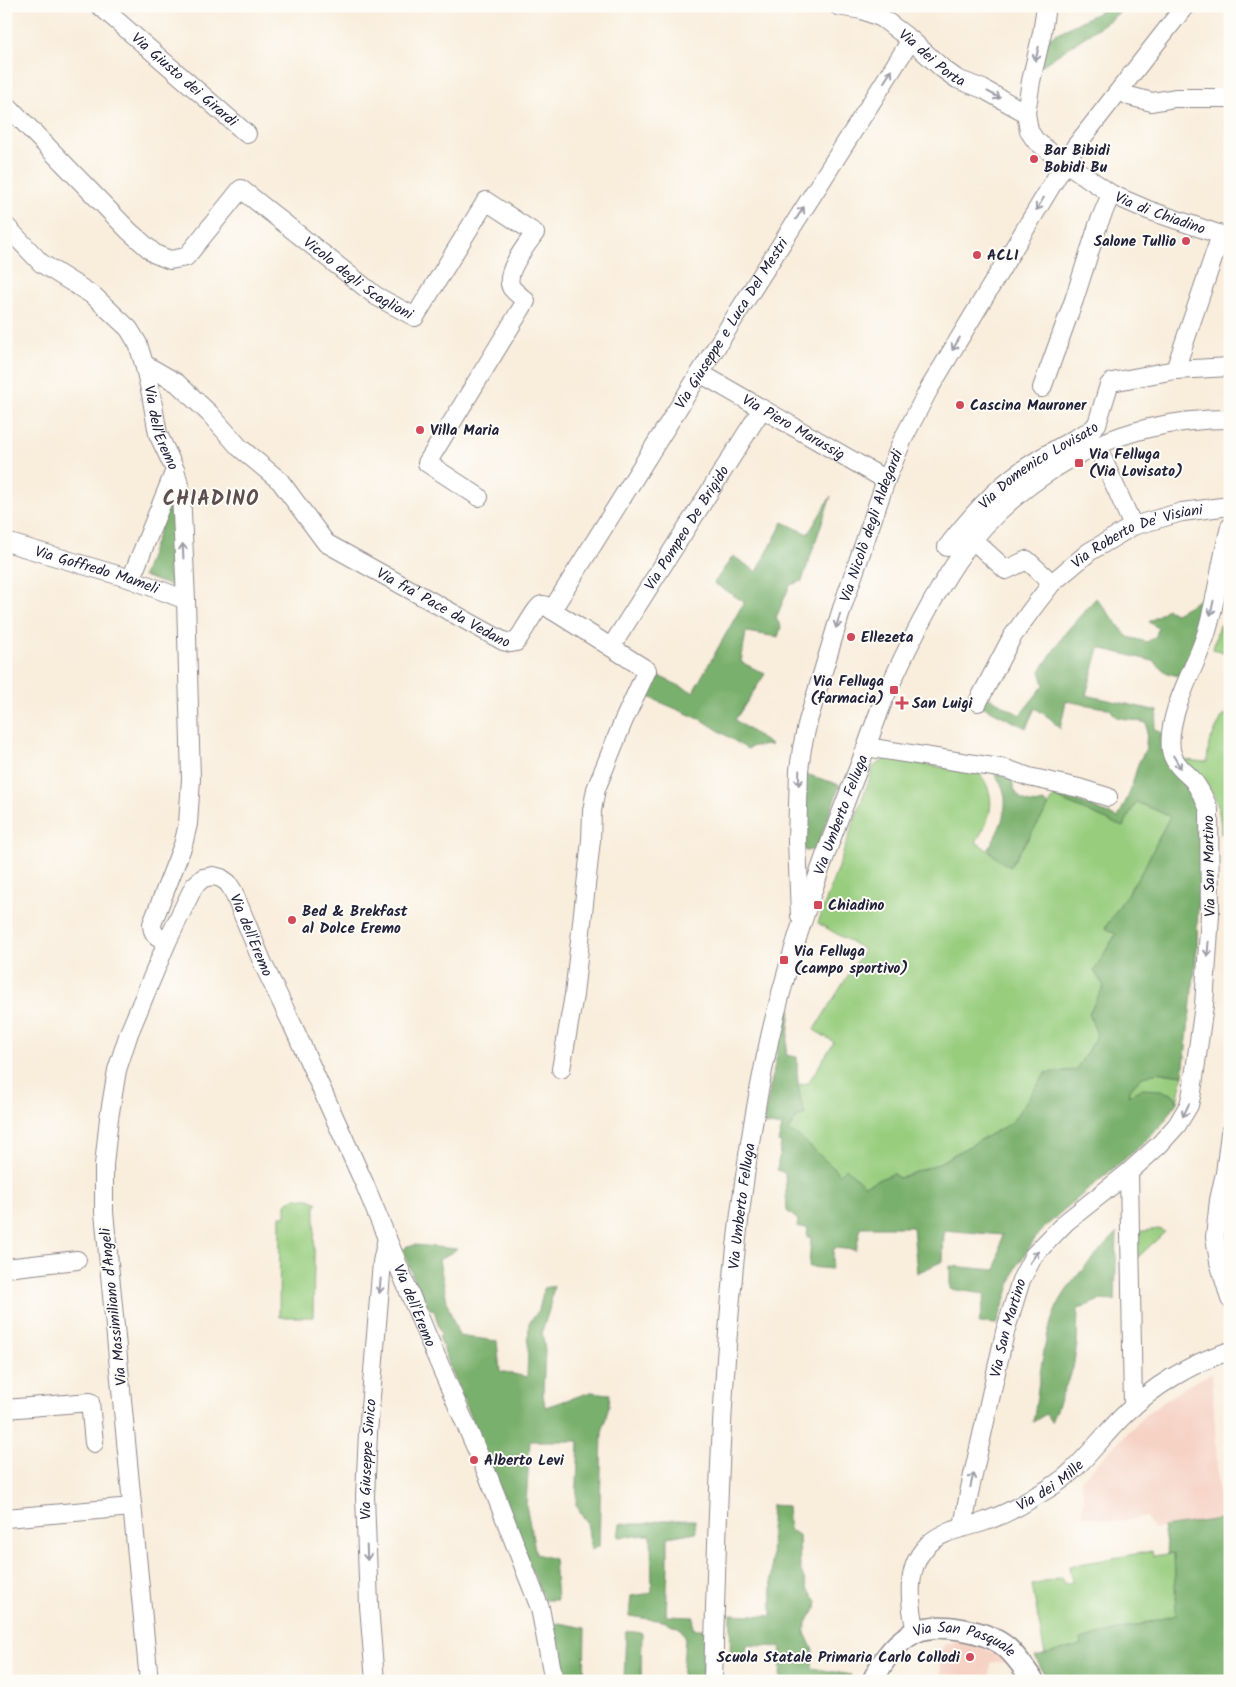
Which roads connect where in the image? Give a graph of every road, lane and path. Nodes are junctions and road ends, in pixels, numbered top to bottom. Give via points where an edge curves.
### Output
1 (100, 6) edge
2 (838, 6) edge
3 (1046, 6) edge
4 (1185, 6) edge
5 (911, 40) junction
6 (1120, 90) junction
7 (1230, 98) edge
8 (6, 104) edge
9 (1026, 113) junction
10 (247, 134) dead end
11 (1065, 163) junction
12 (1110, 194) junction
13 (6, 226) edge
14 (1226, 236) edge
15 (144, 364) junction
16 (1230, 368) edge
17 (1175, 370) junction
18 (700, 373) junction
19 (1042, 388) dead end
20 (762, 409) junction
21 (1230, 419) edge
22 (1097, 446) junction
23 (175, 470) junction
24 (886, 480) junction
25 (479, 497) dead end
26 (1230, 506) edge
27 (1133, 526) junction
28 (1230, 527) edge
29 (973, 540) junction
30 (6, 542) edge
31 (947, 547) dead end
32 (131, 579) junction
33 (1052, 583) junction
34 (186, 600) junction
35 (552, 610) junction
36 (611, 647) junction
37 (978, 702) dead end
38 (866, 747) junction
39 (1108, 797) dead end
40 (801, 926) junction
41 (167, 942) junction
42 (561, 1069) dead end
43 (1230, 1133) edge
44 (1129, 1172) junction
45 (387, 1238) junction
46 (77, 1260) dead end
47 (6, 1268) edge
48 (1230, 1299) edge
49 (1230, 1351) edge
50 (1133, 1407) junction
51 (6, 1409) edge
52 (94, 1443) dead end
53 (132, 1507) junction
54 (6, 1518) edge
55 (963, 1527) junction
56 (916, 1632) junction
57 (149, 1681) edge
58 (375, 1681) edge
59 (554, 1681) edge
60 (712, 1681) edge
61 (873, 1681) edge
62 (1033, 1681) edge

1 - 10 street, Via Giusto dei Girardi
2 - 5 street, Via dei Porta via 876,14
3 -> 9 street, Via di Chiadino
4 - 6 street, Via Nicolò degli Aldegardi
5 -> 9 street, Via dei Porta via 957,79 983,89
18 -> 5 street, Via Giuseppe e Luca Del Mestri
6 - 7 street via 1152,102 1175,98
6 - 11 street, Via Nicolò degli Aldegardi
8 - 25 street, Vicolo degli Scaglioni via 129,231 155,254 170,260 186,257 241,189 376,296 415,317 486,201 535,233 517,258 509,280 512,288 526,301 427,463
9 - 11 street, Via di Chiadino via 1029,131 1035,140
11 - 12 street, Via di Chiadino
11 -> 24 street, Via Nicolò degli Aldegardi via 920,404
12 - 14 street, Via di Chiadino
12 - 19 street
13 - 15 street, Via dell'Eremo via 41,263 94,296 130,329
14 - 17 street
15 - 23 street, Via dell'Eremo via 158,434
15 - 35 street, Via fra' Pace da Vedano via 177,383 239,448 280,481 326,543 503,641 516,642 540,606
16 - 17 street, Via Domenico Lovisato
17 - 31 street, Via Domenico Lovisato via 1110,383 1098,424 1029,465 1003,485
18 - 20 street, Via Piero Marussig
18 - 35 street, Via Giuseppe e Luca Del Mestri
20 - 24 street, Via Piero Marussig
20 - 36 street, Via Pompeo De Brigido
21 - 22 street, Via Umberto Felluga via 1173,423 1144,429
22 - 27 street
22 - 29 street, Via Umberto Felluga via 1065,462 1016,496
23 - 32 street
34 -> 23 street, Via dell'Eremo via 181,492
24 -> 40 street, Via Nicolò degli Aldegardi via 843,605 802,748 797,841
26 - 27 street, Via Roberto De' Visiani via 1182,512
27 - 33 street, Via Roberto De' Visiani via 1089,552
28 -> 44 street, Via San Martino via 1208,628 1178,704 1171,737 1175,759 1204,795 1209,810 1210,915 1204,1004 1192,1092 1189,1105 1177,1125
29 - 33 street via 1006,570 1027,560
29 - 38 street, Via Umberto Felluga via 940,588 914,637
30 - 32 street, Via Goffredo Mameli
32 - 34 street, Via Goffredo Mameli
33 - 37 street, Via Roberto De' Visiani via 1012,636
34 - 41 street, Via dell'Eremo via 191,779 188,824 152,924 155,936
35 - 36 street
36 - 42 street via 647,670 596,789 574,994
38 - 39 street, Via Umberto Felluga via 1006,768
38 - 40 street, Via Umberto Felluga
40 - 60 street, Via Umberto Felluga via 771,1033 748,1152 737,1236 723,1387
41 - 45 street, Via dell'Eremo via 194,886 203,878 213,876 228,883
41 - 53 street, Via Massimiliano d'Angeli via 129,1033 118,1070 104,1164 104,1212
43 - 48 street via 1215,1237
44 - 50 street
55 -> 44 street, Via San Martino via 1006,1332 1021,1280 1040,1248 1066,1222
45 -> 58 street, Via Giuseppe Sinico via 382,1262 365,1496
45 - 59 street, Via dell'Eremo via 529,1578 542,1618
46 - 47 street
49 - 50 street, Via dei Mille via 1169,1380
50 - 55 street, Via dei Mille via 1070,1473 1050,1488 1006,1514
51 - 52 street via 90,1402
53 - 54 street
53 - 57 street, Via Massimiliano d'Angeli
55 - 56 street, Via dei Mille via 934,1538 923,1549 910,1592
56 - 61 street, Via San Pasquale via 895,1646
56 - 62 street, Via San Pasquale via 950,1627 978,1633 1005,1646

